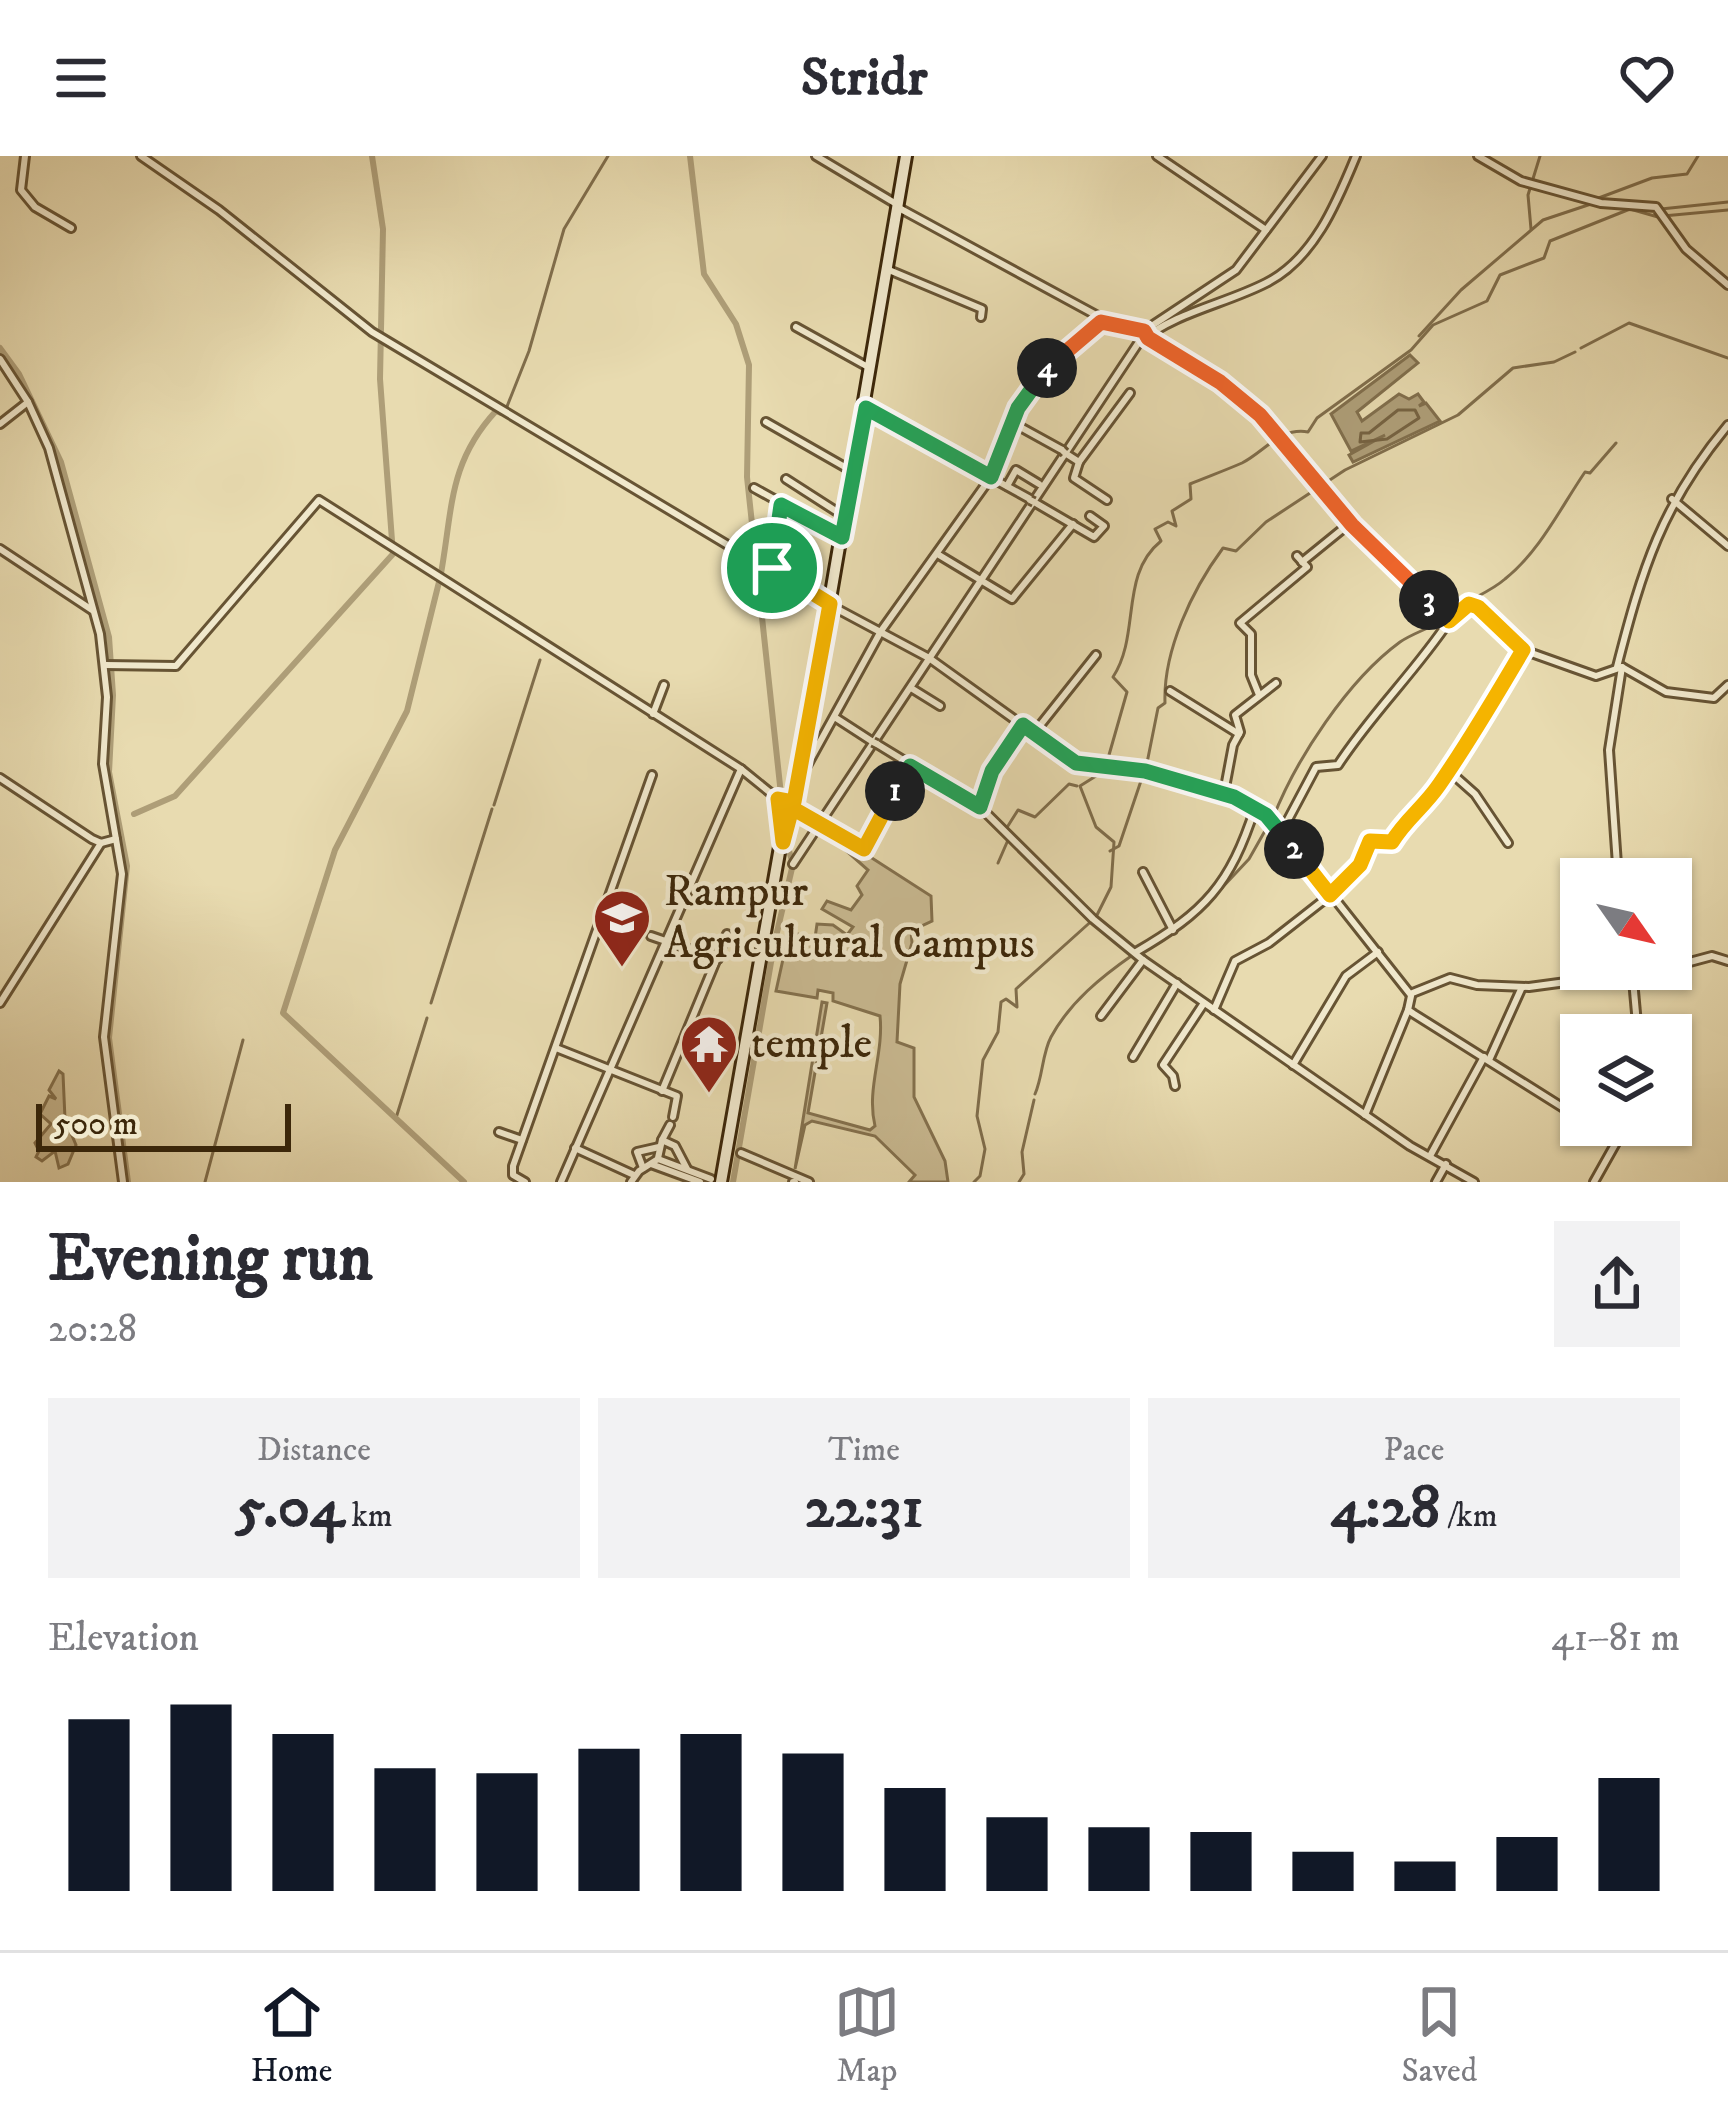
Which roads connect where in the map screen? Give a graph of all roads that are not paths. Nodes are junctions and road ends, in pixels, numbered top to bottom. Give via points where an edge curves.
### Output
1 (25, 156) edge
2 (141, 156) edge
3 (816, 156) edge
4 (906, 156) edge
5 (1157, 156) edge
6 (1322, 156) edge
7 (1356, 156) edge
8 (1478, 156) edge
9 (898, 206) junction
10 (71, 228) dead end
11 (1266, 230) junction
12 (889, 270) junction
13 (1728, 285) edge
14 (981, 317) dead end
15 (1107, 321) junction
16 (796, 327) dead end
17 (1146, 335) junction
18 (0, 359) edge
19 (872, 369) junction
20 (1130, 393) dead end
21 (28, 402) junction
22 (866, 408) junction
23 (766, 422) dead end
24 (1013, 423) junction
25 (0, 424) edge
26 (1728, 425) edge
27 (1079, 462) junction
28 (854, 471) junction
29 (991, 477) junction
30 (786, 479) dead end
31 (1039, 484) dead end
32 (1007, 487) junction
33 (754, 488) dead end
34 (1672, 499) junction
35 (1107, 500) dead end
36 (781, 505) junction
37 (846, 516) junction
38 (1090, 516) dead end
39 (1350, 523) junction
40 (1072, 524) junction
41 (842, 537) junction
42 (1728, 546) edge
43 (0, 549) edge
44 (939, 555) junction
45 (772, 568) junction
46 (982, 581) junction
47 (830, 604) junction
48 (95, 612) junction
49 (1449, 621) junction
50 (881, 632) junction
51 (1523, 650) junction
52 (1096, 655) dead end
53 (930, 659) junction
54 (108, 664) junction
55 (1619, 667) junction
56 (1276, 683) dead end
57 (664, 685) dead end
58 (1728, 685) edge
59 (911, 688) junction
60 (1170, 691) dead end
61 (1259, 695) junction
62 (940, 706) dead end
63 (653, 714) junction
64 (834, 717) junction
65 (1023, 725) junction
66 (1034, 733) junction
67 (1239, 734) junction
68 (910, 766) junction
69 (740, 769) junction
70 (1448, 770) junction
71 (652, 776) dead end
72 (0, 778) edge
73 (799, 780) junction
74 (1224, 794) junction
75 (786, 802) junction
76 (980, 807) junction
77 (1255, 808) junction
78 (1282, 832) junction
79 (116, 839) junction
80 (101, 843) junction
81 (1508, 843) dead end
82 (1617, 858) edge
83 (793, 864) dead end
84 (1143, 872) dead end
85 (1330, 895) junction
86 (1173, 930) junction
87 (727, 934) dead end
88 (651, 936) dead end
89 (666, 943) junction
90 (1134, 952) junction
91 (1378, 952) junction
92 (718, 958) junction
93 (1143, 959) junction
94 (1692, 961) edge
95 (1728, 962) edge
96 (1560, 982) edge
97 (1177, 983) junction
98 (1522, 987) junction
99 (1410, 994) junction
100 (0, 1003) edge
101 (1204, 1003) junction
102 (1214, 1010) junction
103 (1408, 1010) junction
104 (1101, 1016) dead end
105 (556, 1048) junction
106 (1133, 1057) dead end
107 (1486, 1058) junction
108 (1293, 1065) junction
109 (610, 1069) junction
110 (1174, 1086) dead end
111 (662, 1090) junction
112 (1560, 1105) edge
113 (1365, 1115) junction
114 (499, 1132) dead end
115 (522, 1140) junction
116 (661, 1144) junction
117 (1612, 1146) edge
118 (575, 1148) junction
119 (741, 1153) dead end
120 (1430, 1156) junction
121 (658, 1159) junction
122 (1446, 1165) junction
123 (689, 1172) junction
124 (636, 1174) edge
125 (711, 1181) edge
126 (123, 1182) edge
127 (525, 1182) edge
128 (561, 1182) edge
129 (808, 1182) edge
130 (1436, 1182) edge
131 (1474, 1182) edge
132 (1594, 1182) edge

1 - 10 street via 21,190
2 - 45 street via 381,335
3 - 9 street
4 - 9 main road
5 - 11 street
6 - 11 street
7 - 46 street via 1299,256 1265,284 1139,342
8 - 13 street via 1531,183 1601,203 1655,207 1686,249
9 - 12 main road
9 - 15 street
11 - 17 street via 1229,275
12 - 14 street via 982,309
12 - 19 main road
15 - 17 street
15 - 24 street via 1057,355
16 - 19 street
17 - 39 street via 1220,382 1281,438
18 - 21 street
19 - 22 main road
20 - 27 street
21 - 25 street
21 - 48 street via 58,473
22 - 28 main road
22 - 29 street
23 - 28 street
24 - 27 street
24 - 29 street
26 - 34 street
27 - 35 street via 1074,478
28 - 37 main road
29 - 32 street
29 - 44 street
30 - 37 street
31 - 32 street via 1016,470
32 - 40 street
33 - 36 street
34 - 42 street
34 - 55 street
36 - 41 street
36 - 45 street
37 - 41 main road
38 - 40 street via 1104,526 1094,537
39 - 49 street
39 - 61 street via 1299,559 1306,567 1240,622 1251,634
40 - 46 street via 1012,599
41 - 47 main road
43 - 48 street
44 - 46 street
44 - 50 street
45 - 47 street
46 - 53 street
47 - 50 street
47 - 73 main road
48 - 54 street
49 - 51 street via 1473,604
49 - 78 street via 1338,765 1316,767
50 - 53 street
50 - 64 street
51 - 55 street via 1596,676
51 - 70 street
52 - 66 street
53 - 59 street
53 - 65 street
54 - 63 street via 176,666 319,500
54 - 79 street via 103,764
55 - 58 street via 1666,692 1714,698
55 - 82 street via 1609,750
56 - 61 street
57 - 63 street
59 - 62 street
59 - 83 street
60 - 67 street
61 - 67 street via 1235,715
63 - 69 street
64 - 68 street
64 - 73 street
65 - 66 street
65 - 76 street via 992,771
66 - 74 street via 1076,763
67 - 74 street
68 - 75 street via 864,849
68 - 76 street
69 - 75 street
69 - 89 street
70 - 81 street
70 - 85 street via 1392,842 1370,841 1360,865
71 - 105 street
72 - 80 street
73 - 75 main road
74 - 77 street
75 - 125 main road via 786,837
76 - 90 street
77 - 78 street
77 - 86 street via 1220,890
78 - 85 street
79 - 80 street
79 - 126 street via 122,899 104,1036
80 - 100 street
84 - 86 street
85 - 91 street
85 - 102 street via 1235,961
86 - 90 street
87 - 92 street
88 - 89 street
89 - 92 street
89 - 109 street
90 - 93 street
91 - 99 street
91 - 108 street via 1346,976
92 - 111 street
93 - 97 street
93 - 104 street
94 - 95 street
96 - 98 street
97 - 101 street
97 - 106 street
98 - 99 street via 1450,978
98 - 107 street
99 - 103 street
101 - 102 street
101 - 110 street via 1162,1065
102 - 108 street
103 - 107 street
103 - 113 street
105 - 109 street
105 - 115 street
107 - 112 street
107 - 120 street
108 - 113 street
109 - 111 street
109 - 118 street
111 - 116 street via 679,1099
113 - 120 street
114 - 115 street
115 - 127 street via 513,1171
116 - 121 street
116 - 123 street via 676,1147
116 - 124 street via 638,1153
117 - 132 street
118 - 124 street
118 - 128 street
119 - 129 street
120 - 122 street
121 - 123 street
121 - 124 street
122 - 130 street
122 - 131 street
123 - 125 street
124 - 125 street via 656,1164

